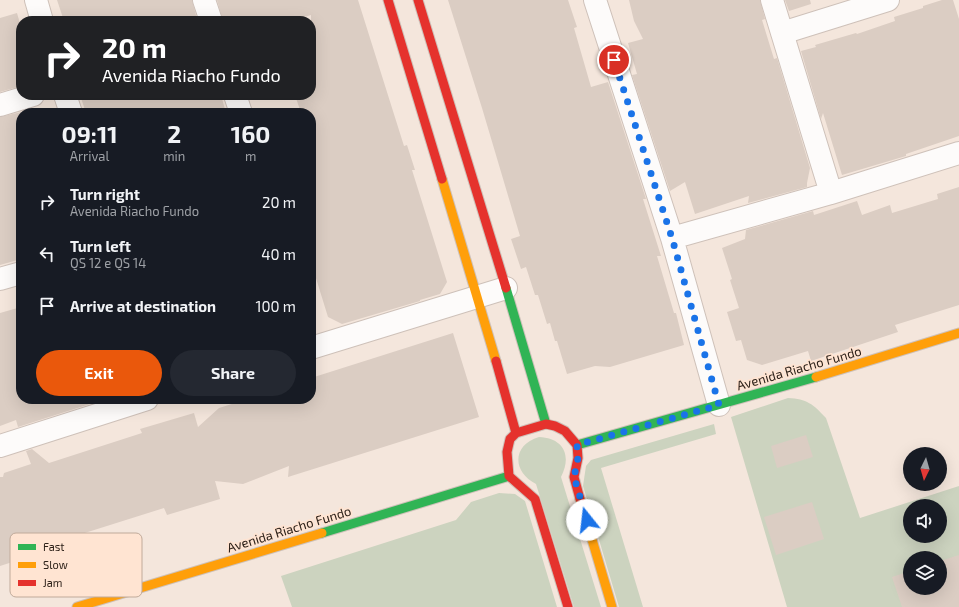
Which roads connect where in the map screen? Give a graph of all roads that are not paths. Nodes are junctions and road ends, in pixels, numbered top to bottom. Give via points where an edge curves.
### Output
1 (36, 0) edge
2 (204, 0) edge
3 (388, 0) edge
4 (418, 0) edge
5 (595, 0) edge
6 (772, 0) edge
7 (888, 0) edge
8 (41, 16) edge
9 (209, 16) edge
10 (782, 33) junction
11 (16, 100) edge
12 (0, 105) edge
13 (959, 152) edge
14 (831, 193) junction
15 (672, 238) junction
16 (16, 274) edge
17 (0, 279) edge
18 (506, 288) junction
19 (478, 297) junction
20 (959, 333) edge
21 (316, 340) edge
22 (131, 404) edge
23 (719, 405) junction
24 (546, 424) junction
25 (516, 433) junction
26 (577, 445) junction
27 (0, 446) edge
28 (509, 476) junction
29 (142, 588) edge
30 (111, 597) edge
31 (78, 607) edge
32 (568, 607) edge
33 (612, 607) edge

1 - 8 street
2 - 9 street
3 - 19 street
4 - 18 street
5 - 15 street
6 - 10 street
7 - 10 street
10 - 14 street
11 - 12 street
13 - 14 street
14 - 15 street
15 - 23 street
16 - 17 street
18 - 19 street
18 - 24 street
19 - 21 street
19 - 25 street
20 - 23 street, Avenida Riacho Fundo
22 - 27 street
23 - 26 street, Avenida Riacho Fundo
24 - 25 street
24 - 26 street via 565,431
25 - 28 street via 510,439 507,452
26 - 33 street via 578,458 574,477
28 - 29 street, Avenida Riacho Fundo
28 - 32 street via 535,499
30 - 31 street, Avenida Riacho Fundo

